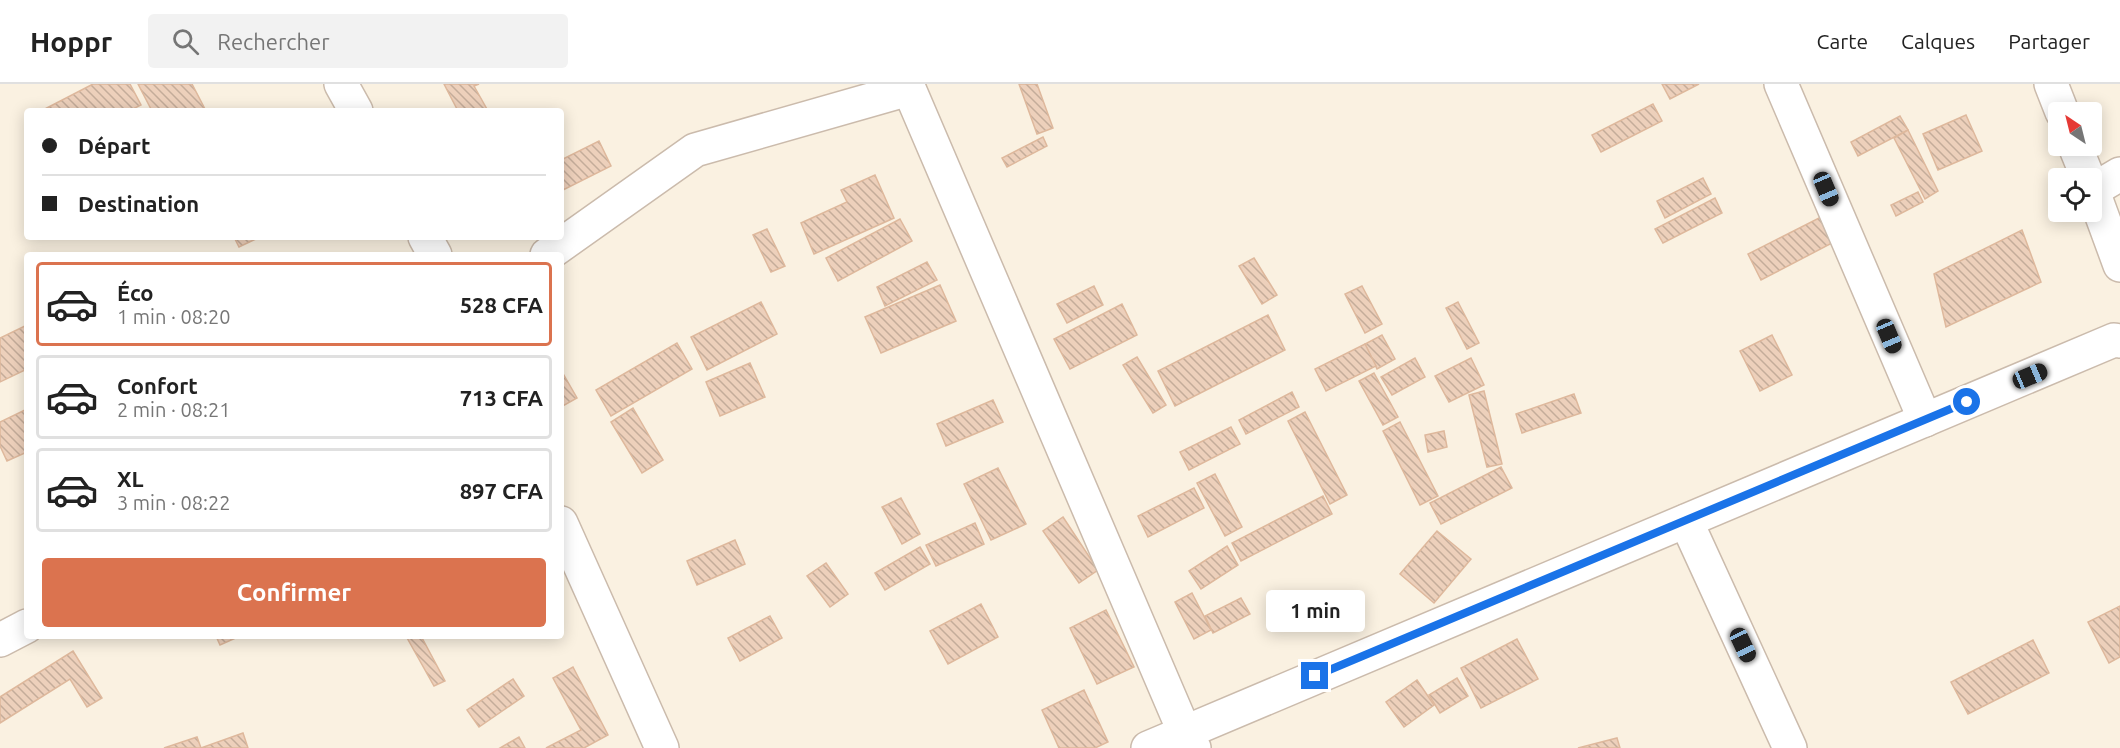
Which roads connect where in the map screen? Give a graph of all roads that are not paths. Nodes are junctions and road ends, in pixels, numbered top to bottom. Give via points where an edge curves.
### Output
1 (341, 84) edge
2 (1781, 84) edge
3 (2050, 84) edge
4 (908, 86) edge
5 (2058, 102) edge
6 (354, 108) edge
7 (2102, 197) edge
8 (551, 252) edge
9 (2120, 265) edge
10 (2118, 342) edge
11 (1925, 420) junction
12 (1686, 521) junction
13 (564, 530) edge
14 (24, 628) edge
15 (0, 640) edge
16 (1189, 740) edge
17 (662, 748) edge
18 (1148, 748) edge
19 (1790, 748) edge

1 - 6 street
2 - 11 street
3 - 5 street
4 - 8 street via 695,150
4 - 16 street
7 - 9 street
10 - 11 street
11 - 12 street
12 - 16 street
12 - 19 street
13 - 17 street
14 - 15 street
16 - 18 street

